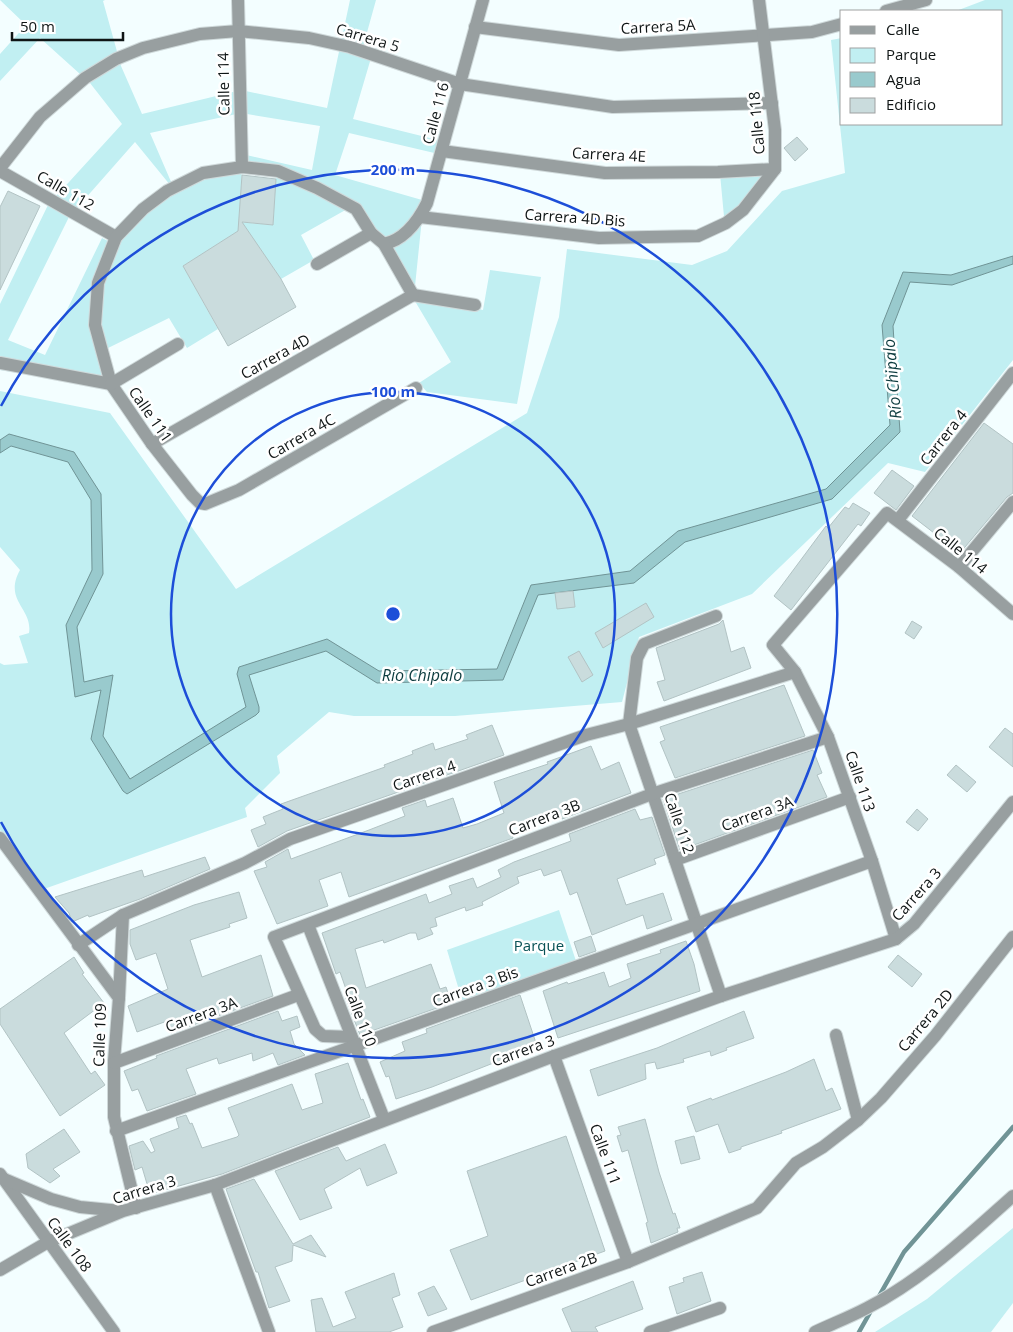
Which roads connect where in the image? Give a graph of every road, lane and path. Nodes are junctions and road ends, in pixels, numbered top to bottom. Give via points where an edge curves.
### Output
1 (238, 0) edge
2 (483, 0) edge
3 (759, 0) edge
4 (926, 0) edge
5 (890, 10) edge
6 (840, 25) edge
7 (475, 27) junction
8 (238, 31) junction
9 (764, 36) junction
10 (460, 84) junction
11 (772, 103) junction
12 (442, 151) junction
13 (242, 167) junction
14 (0, 169) edge
15 (775, 169) junction
16 (420, 217) junction
17 (726, 223) joint
18 (371, 233) junction
19 (116, 237) junction
20 (384, 244) junction
21 (316, 264) dead end
22 (413, 295) junction
23 (475, 305) dead end
24 (178, 344) dead end
25 (0, 363) edge
26 (1013, 373) edge
27 (111, 384) junction
28 (416, 388) dead end
29 (152, 444) junction
30 (1013, 502) edge
31 (200, 503) joint
32 (892, 516) junction
33 (959, 568) junction
34 (1013, 614) edge
35 (716, 616) dead end
36 (773, 645) joint
37 (795, 672) junction
38 (629, 724) junction
39 (828, 737) junction
40 (652, 794) junction
41 (850, 797) junction
42 (1013, 802) edge
43 (0, 838) edge
44 (675, 860) junction
45 (872, 861) junction
46 (123, 915) junction
47 (697, 924) junction
48 (308, 925) junction
49 (1013, 937) edge
50 (896, 939) junction
51 (78, 945) junction
52 (117, 991) junction
53 (298, 995) junction
54 (721, 996) junction
55 (836, 1035) dead end
56 (353, 1042) junction
57 (554, 1056) junction
58 (114, 1063) junction
59 (384, 1119) junction
60 (858, 1120) junction
61 (116, 1131) junction
62 (2, 1176) edge
63 (216, 1185) junction
64 (1013, 1196) edge
65 (130, 1210) junction
66 (699, 1233) joint
67 (48, 1242) junction
68 (628, 1262) junction
69 (0, 1270) edge
70 (720, 1308) dead end
71 (114, 1332) edge
72 (270, 1332) edge
73 (433, 1332) edge
74 (650, 1332) edge
75 (815, 1332) edge

1 - 8 street, Calle 114
2 - 7 street, Calle 116
3 - 9 street, Calle 118
4 - 5 street
6 - 9 street, Carrera 5A via 812,32
7 - 9 street, Carrera 5A via 619,45
7 - 10 street, Calle 116
8 - 10 street, Carrera 5 via 341,44
8 - 13 street, Calle 114
8 - 14 street, Carrera 5 via 200,34 143,48 116,59 85,78 40,117
9 - 11 street, Calle 118
10 - 11 street, Carrera 5 via 613,107
10 - 12 street, Calle 116
11 - 15 street, Calle 118
12 - 15 street, Carrera 4E via 602,173
12 - 16 street, Calle 116
13 - 18 street via 278,171 317,188 356,209
13 - 19 street via 203,173 177,184 144,209
14 - 19 street, Calle 112
15 - 17 street, Calle 118 via 743,210
16 - 17 street, Carrera 4D Bis via 599,238 698,236
16 - 20 street, Calle 116 via 393,242
18 - 20 street
18 - 21 street
19 - 27 street via 98,283 95,325
20 - 22 street
22 - 23 street
22 - 29 street, Carrera 4D
24 - 27 street
25 - 27 street, Calle 111
26 - 32 street, Carrera 4
27 - 29 street, Calle 111
28 - 31 street, Carrera 4C via 239,490 213,503
29 - 31 street, Calle 111
30 - 33 street
32 - 33 street, Calle 114
32 - 36 street, Carrera 4
33 - 34 street, Calle 114
35 - 38 street, Calle 112 via 644,644 637,658
36 - 37 street, Calle 113
37 - 38 street, Carrera 4
37 - 39 street, Calle 113
38 - 40 street, Calle 112
38 - 46 street, Carrera 4 via 586,735 290,839 246,864
39 - 40 street, Carrera 3B
39 - 41 street, Calle 113
40 - 44 street, Calle 112
40 - 48 street, Carrera 3B
41 - 44 street, Carrera 3A
41 - 45 street, Calle 113
42 - 50 street, Carrera 3 via 914,924
43 - 51 street, Calle 109
44 - 47 street, Calle 112
45 - 47 street, Carrera 3 Bis
45 - 50 street, Calle 113
46 - 51 street, Carrera 4
46 - 52 street
47 - 54 street, Calle 112
47 - 56 street, Carrera 3 Bis
48 - 53 street, Carrera 3B via 274,937
48 - 56 street, Calle 110
49 - 60 street, Carrera 2D via 935,1036
50 - 54 street, Carrera 3
51 - 52 street, Calle 109
52 - 58 street, Calle 109
53 - 56 street via 315,1029 323,1036
53 - 58 street, Carrera 3A
54 - 57 street, Carrera 3
55 - 60 street
56 - 59 street, Calle 110
56 - 61 street, Carrera 3 Bis
57 - 59 street, Carrera 3
57 - 68 street, Calle 111
58 - 61 street, Calle 109
59 - 63 street, Carrera 3
60 - 66 street, Carrera 2D via 796,1163 757,1208
61 - 65 street, Calle 109
62 - 65 street via 51,1199 80,1207
62 - 67 street, Calle 108
63 - 65 street, Carrera 3
63 - 72 street
64 - 75 street via 950,1252 887,1296
65 - 67 street, Carrera 3
66 - 68 street, Carrera 2B
67 - 69 street, Carrera 3
67 - 71 street, Calle 108
68 - 73 street, Carrera 2B
70 - 74 street

